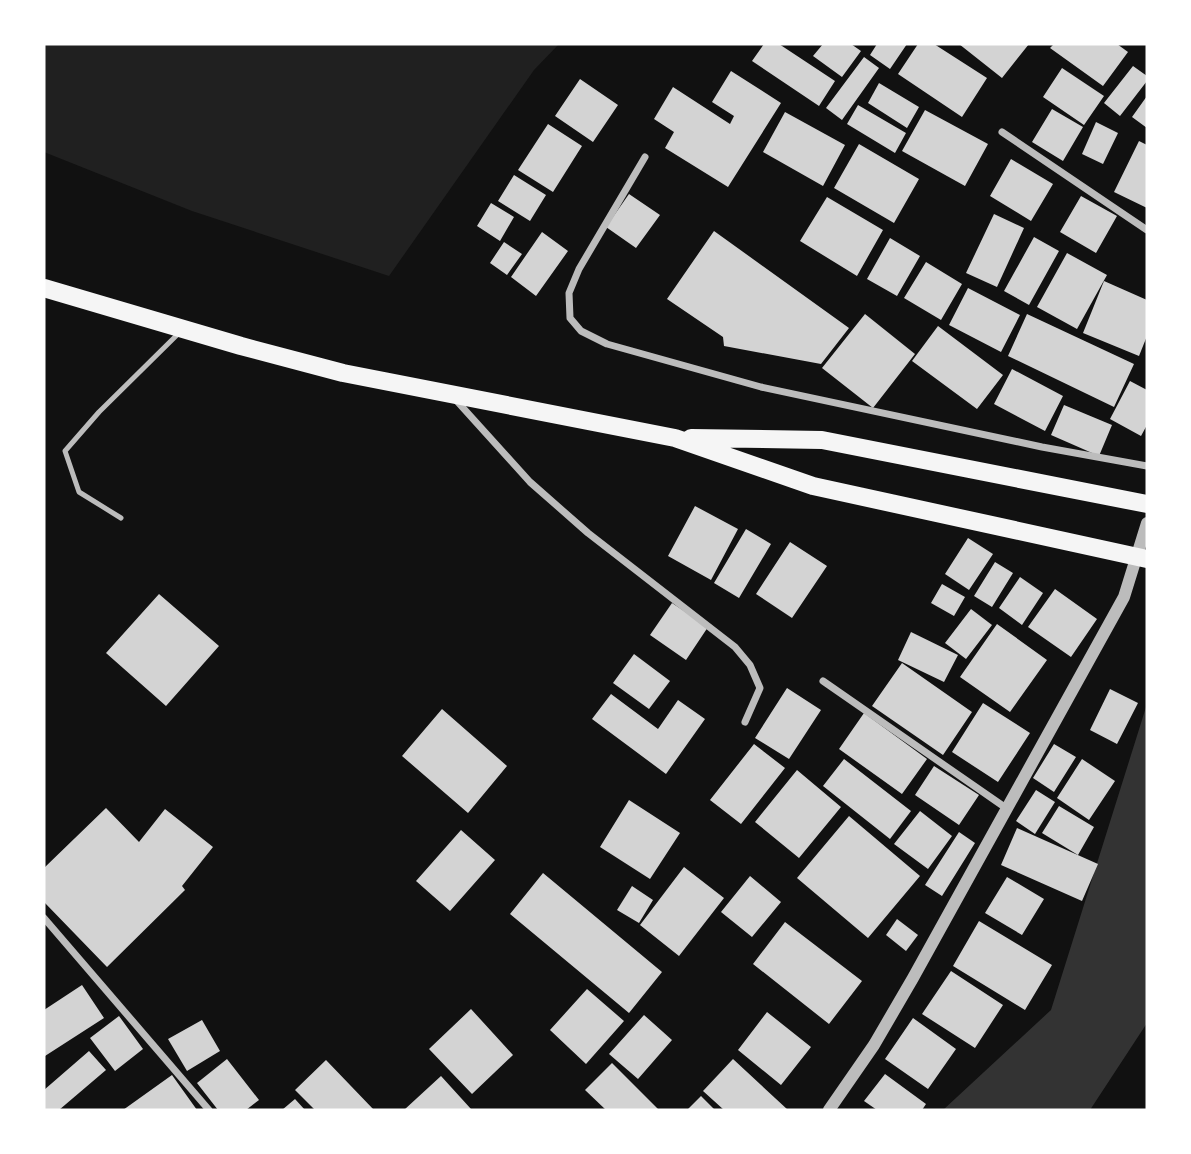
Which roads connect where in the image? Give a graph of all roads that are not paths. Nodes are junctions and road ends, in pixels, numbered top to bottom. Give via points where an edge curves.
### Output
1 (1002, 132) dead end
2 (645, 157) dead end
3 (1147, 230) edge
4 (44, 288) edge
5 (183, 329) junction
6 (453, 396) junction
7 (675, 438) junction
8 (1147, 466) edge
9 (1147, 504) edge
10 (121, 518) dead end
11 (1147, 523) edge
12 (1147, 559) edge
13 (823, 681) dead end
14 (745, 722) dead end
15 (1006, 808) junction
16 (44, 918) edge
17 (209, 1110) edge
18 (829, 1110) edge

1 - 3 street
2 - 8 street via 569,293 570,318 581,331 607,344 761,387
4 - 5 main road
5 - 6 main road via 343,373
5 - 10 lane via 65,451 79,492
6 - 7 main road
6 - 14 street via 530,482 735,647 760,688
7 - 9 main road via 822,440
7 - 12 main road via 813,486
11 - 15 street via 1124,597
13 - 15 street
15 - 18 street via 880,1034
16 - 17 street

